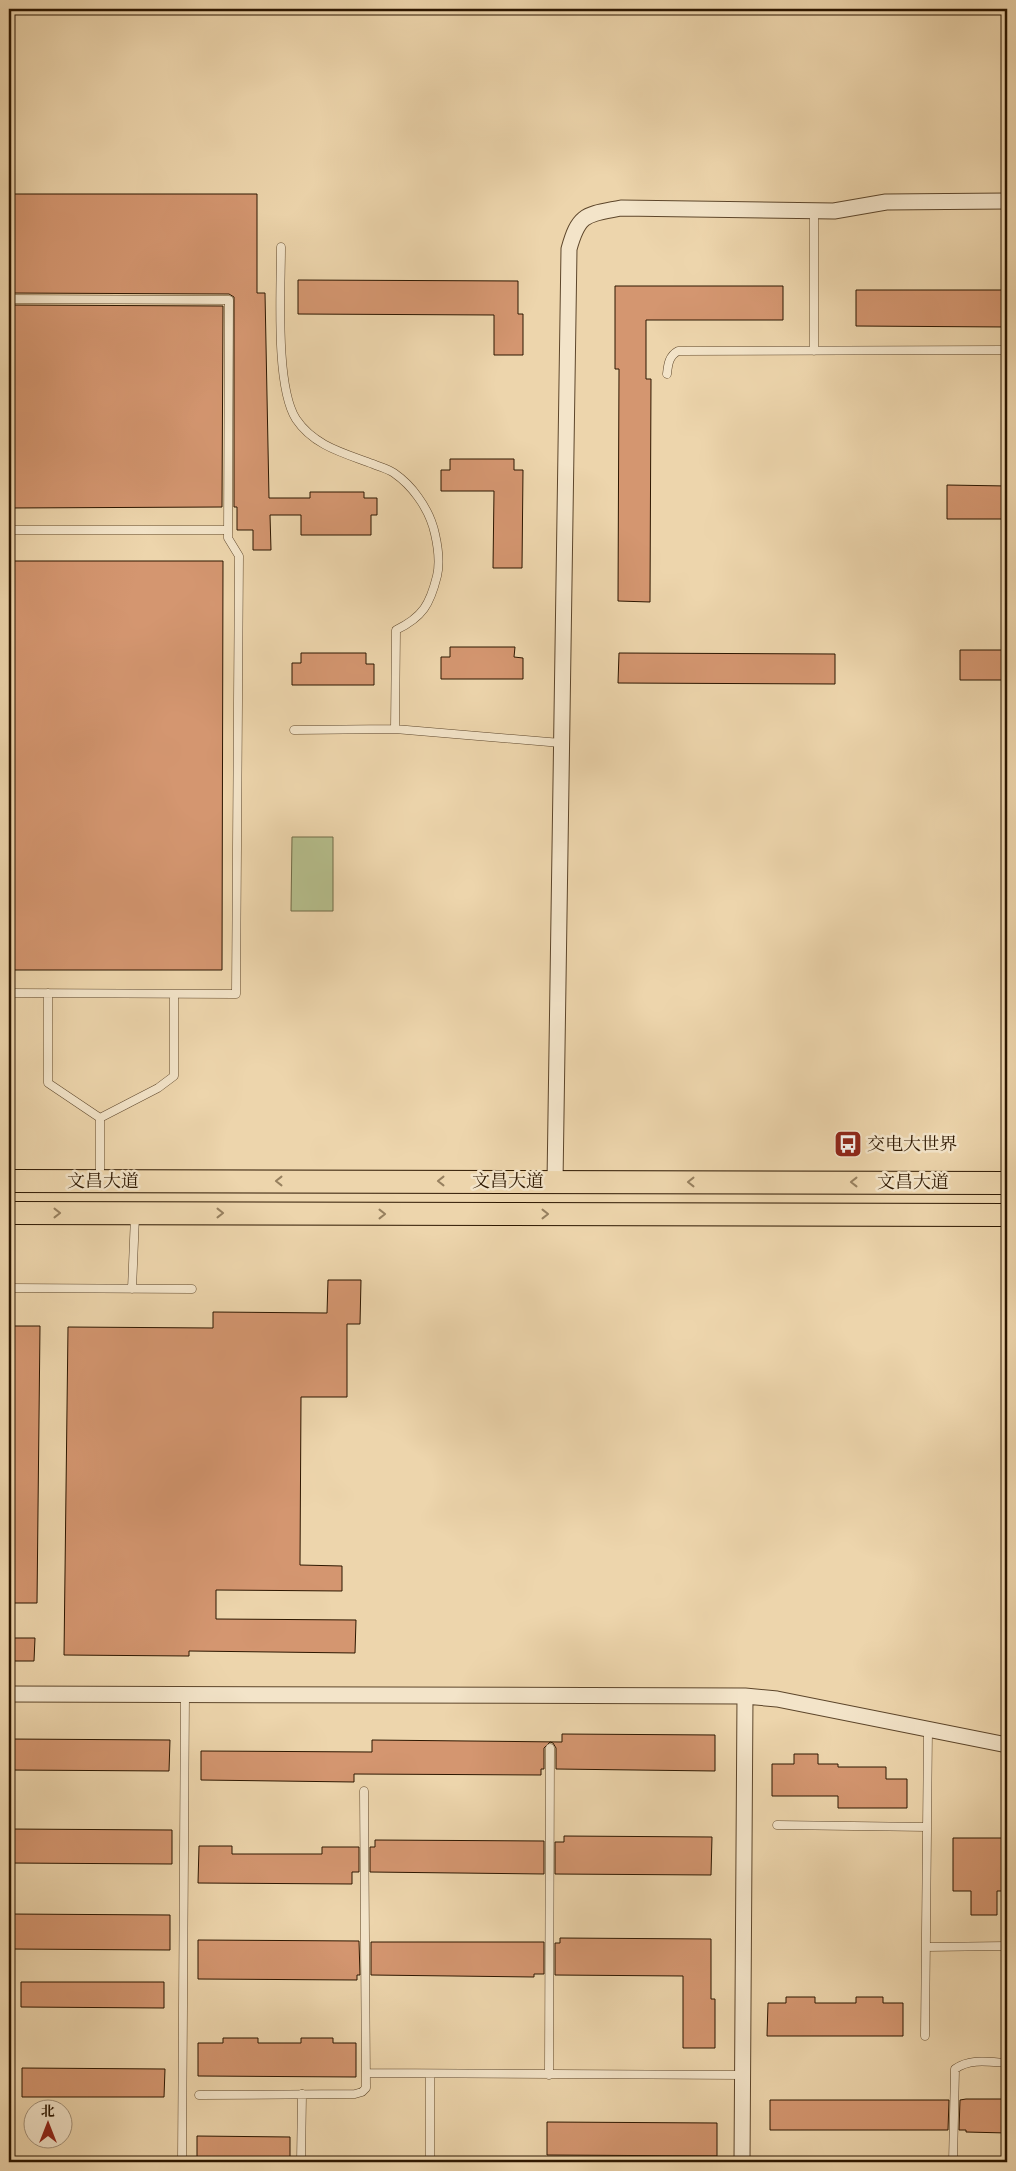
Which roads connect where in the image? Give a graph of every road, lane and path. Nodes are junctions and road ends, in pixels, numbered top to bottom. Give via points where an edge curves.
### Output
1 (1007, 201) edge
2 (814, 210) junction
3 (281, 247) dead end
4 (9, 299) edge
5 (814, 350) junction
6 (1007, 350) edge
7 (667, 374) dead end
8 (9, 530) edge
9 (228, 530) junction
10 (395, 729) junction
11 (294, 730) dead end
12 (561, 743) junction
13 (9, 993) edge
14 (48, 993) junction
15 (174, 994) junction
16 (100, 1118) junction
17 (9, 1180) edge
18 (100, 1181) junction
19 (555, 1182) junction
20 (1007, 1183) edge
21 (9, 1213) edge
22 (135, 1213) junction
23 (1007, 1215) edge
24 (9, 1288) edge
25 (132, 1289) junction
26 (192, 1289) dead end
27 (9, 1694) edge
28 (186, 1694) junction
29 (745, 1696) junction
30 (928, 1729) junction
31 (1007, 1745) edge
32 (550, 1748) dead end
33 (364, 1791) dead end
34 (777, 1825) dead end
35 (927, 1827) junction
36 (1007, 1946) edge
37 (926, 1947) junction
38 (925, 2036) dead end
39 (1007, 2063) edge
40 (366, 2073) junction
41 (430, 2074) junction
42 (550, 2075) junction
43 (743, 2075) junction
44 (302, 2094) junction
45 (199, 2095) dead end
46 (182, 2162) edge
47 (301, 2162) edge
48 (430, 2162) edge
49 (742, 2162) edge
50 (953, 2162) edge

1 - 2 street via 886,202 834,211
2 - 5 lane
2 - 12 street via 621,208 584,218 575,227 569,249
3 - 10 lane via 282,367 286,396 296,419 324,445 392,472 407,483 433,524 438,571 433,594 421,615 396,630
4 - 9 lane via 230,300
5 - 6 lane
5 - 7 lane via 678,351 669,361
8 - 9 lane
9 - 15 lane via 228,538 239,556 236,994
10 - 11 lane
10 - 12 lane
12 - 19 street
13 - 14 lane
14 - 15 lane
14 - 16 lane via 48,1082
15 - 16 lane via 174,1076 158,1088
16 - 18 lane
17 - 18 main road, 文昌大道
19 -> 18 main road, 文昌大道
20 -> 19 main road, 文昌大道
21 -> 22 main road, 文昌大道
22 -> 23 main road, 文昌大道
22 - 25 lane
24 - 25 lane
25 - 26 lane
27 - 28 street
28 - 29 street
28 - 46 lane
29 - 30 street via 777,1699
29 - 43 street
30 - 31 street
30 - 35 lane
32 - 42 lane
33 - 40 lane
34 - 35 lane
35 - 37 lane
36 - 37 lane
37 - 38 lane
39 - 50 lane via 972,2062 955,2069
40 - 41 lane
40 - 44 lane via 366,2088 362,2092
41 - 42 lane
41 - 48 lane
42 - 43 lane
43 - 49 street
44 - 45 lane
44 - 47 lane

